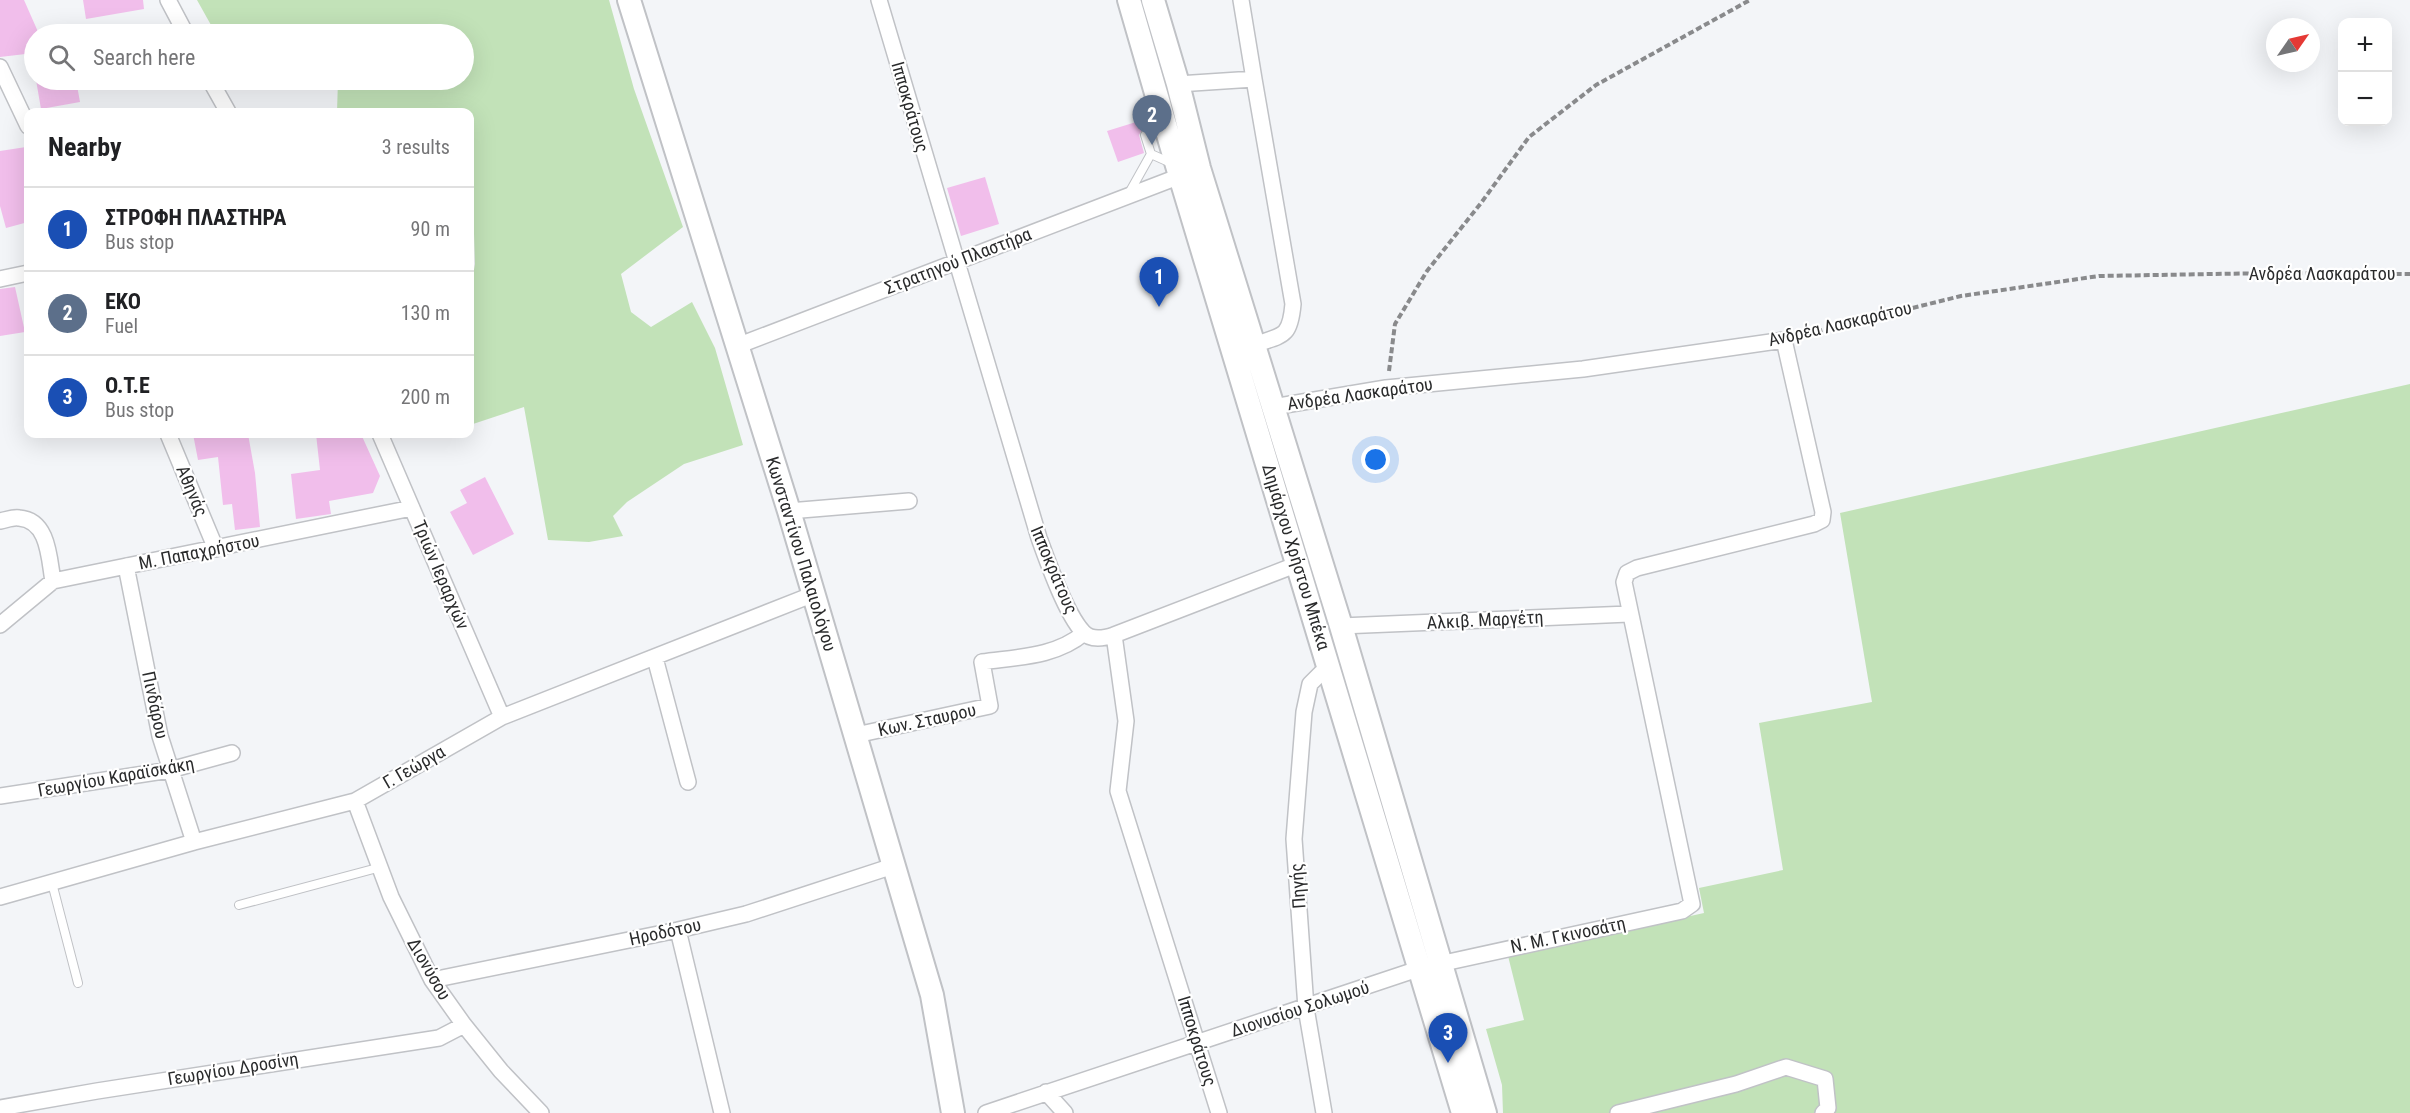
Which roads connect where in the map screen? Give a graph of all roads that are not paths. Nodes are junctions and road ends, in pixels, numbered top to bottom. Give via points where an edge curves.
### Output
1 (168, 0) edge
2 (629, 0) edge
3 (879, 0) edge
4 (1129, 0) edge
5 (1153, 0) edge
6 (1241, 0) edge
7 (181, 24) edge
8 (0, 67) edge
9 (1254, 79) junction
10 (1178, 84) junction
11 (216, 90) edge
12 (226, 108) edge
13 (1161, 111) junction
14 (24, 118) edge
15 (1150, 154) junction
16 (1185, 170) junction
17 (1127, 196) junction
18 (956, 262) junction
19 (24, 274) edge
20 (0, 279) edge
21 (1254, 345) junction
22 (737, 346) junction
23 (1272, 407) junction
24 (170, 438) edge
25 (382, 438) edge
26 (909, 501) dead end
27 (412, 508) junction
28 (789, 511) junction
29 (0, 521) edge
30 (216, 549) junction
31 (1298, 564) junction
32 (126, 566) junction
33 (53, 581) junction
34 (814, 594) junction
35 (1629, 614) junction
36 (0, 624) edge
37 (1341, 626) junction
38 (1084, 633) junction
39 (1114, 635) junction
40 (654, 658) junction
41 (1330, 671) junction
42 (502, 717) junction
43 (856, 735) junction
44 (232, 753) dead end
45 (170, 770) junction
46 (688, 782) dead end
47 (0, 796) edge
48 (354, 801) junction
49 (194, 842) junction
50 (893, 866) junction
51 (381, 867) junction
52 (52, 883) junction
53 (0, 897) edge
54 (239, 905) dead end
55 (678, 930) junction
56 (1431, 965) junction
57 (432, 980) junction
58 (78, 982) dead end
59 (1306, 1008) junction
60 (464, 1025) junction
61 (1197, 1043) junction
62 (1046, 1092) junction
63 (0, 1108) edge
64 (541, 1113) edge
65 (722, 1113) edge
66 (953, 1113) edge
67 (986, 1113) edge
68 (1065, 1113) edge
69 (1219, 1113) edge
70 (1324, 1113) edge
71 (1463, 1113) edge
72 (1485, 1113) edge
73 (1618, 1113) edge
74 (1823, 1113) edge

1 - 7 street
2 - 22 main road, Κωνσταντίνου Παλαιολόγου
3 - 18 street, Ιπποκράτους
4 - 13 main road, Δημάρχου Χρήστου Μπέκα
5 - 10 main road, Δημάρχου Χρήστου Μπέκα
6 - 9 street
8 - 14 street
9 - 10 street
9 - 21 street via 1293,304 1291,324 1281,336
10 - 16 main road, Δημάρχου Χρήστου Μπέκα
11 - 12 street
13 - 15 lane via 1145,135
13 - 16 main road, Δημάρχου Χρήστου Μπέκα
15 - 16 lane
15 - 17 lane
16 - 17 street, Στρατηγού Πλαστήρα
16 - 21 main road, Δημάρχου Χρήστου Μπέκα
16 - 31 main road, Δημάρχου Χρήστου Μπέκα
17 - 18 street, Στρατηγού Πλαστήρα
18 - 22 street, Στρατηγού Πλαστήρα
18 - 38 street, Ιπποκράτους via 1039,538 1066,604
19 - 20 street
21 - 23 main road, Δημάρχου Χρήστου Μπέκα
22 - 28 main road, Κωνσταντίνου Παλαιολόγου
23 - 35 street, Ανδρέα Λασκαράτου via 1386,388 1583,369 1784,340 1822,520 1637,568 1627,573 1624,582
23 - 37 main road, Δημάρχου Χρήστου Μπέκα
24 - 30 street, Αθηνάς
25 - 27 street, Τριών Ιεραρχών
26 - 28 street
27 - 30 street, Μ. Παπαχρήστου
27 - 42 street, Τριών Ιεραρχών
28 - 34 main road, Κωνσταντίνου Παλαιολόγου
29 - 33 street via 20,518 45,534
30 - 32 street, Μ. Παπαχρήστου
31 - 39 street
31 - 41 main road, Δημάρχου Χρήστου Μπέκα
32 - 33 street, Μ. Παπαχρήστου
32 - 45 street, Πινδάρου
33 - 36 street, Μ. Παπαχρήστου
34 - 40 street, Γ. Γεώργα
34 - 43 main road, Κωνσταντίνου Παλαιολόγου
35 - 37 street, Αλκιβ. Μαργέτη
35 - 56 street, Ν. Μ. Γκινοσάτη via 1692,904 1682,911
37 - 56 main road, Δημάρχου Χρήστου Μπέκα
38 - 39 street, Ιπποκράτους via 1093,638
38 - 43 street, Κων. Σταυρου via 1058,649 982,662 990,706
39 - 61 street, Ιπποκράτους via 1126,721 1118,791
40 - 42 street, Γ. Γεώργα
40 - 46 street
41 - 56 main road, Δημάρχου Χρήστου Μπέκα
41 - 59 street, Πηγής via 1321,673 1310,684 1304,712 1295,827
42 - 48 street, Γ. Γεώργα
43 - 50 main road, Κωνσταντίνου Παλαιολόγου
44 - 45 street, Γεωργίου Καραϊσκάκη
45 - 47 street, Γεωργίου Καραϊσκάκη
45 - 49 street, Πινδάρου
48 - 49 street, Γ. Γεώργα
48 - 51 street, Διονύσου
49 - 52 street, Γ. Γεώργα
50 - 55 street, Ηροδότου via 746,914
50 - 66 main road, Κωνσταντίνου Παλαιολόγου via 932,995
51 - 54 lane
51 - 57 street, Διονύσου via 391,897
52 - 53 street, Γ. Γεώργα
52 - 58 lane
55 - 57 street, Ηροδότου
55 - 65 street
56 - 59 street, Διονυσίου Σολωμού
56 - 71 main road, Δημάρχου Χρήστου Μπέκα
56 - 72 main road, Δημάρχου Χρήστου Μπέκα
57 - 60 street, Διονύσου
59 - 61 street, Διονυσίου Σολωμού
59 - 70 street, Πηγής
60 - 63 street, Γεωργίου Δροσίνη via 439,1038
60 - 64 street, Διονύσου
61 - 62 street, Διονυσίου Σολωμού
61 - 69 street, Ιπποκράτους
62 - 67 street, Διονυσίου Σολωμού
62 - 68 street
73 - 74 street via 1736,1084 1786,1067 1825,1079 1828,1108

